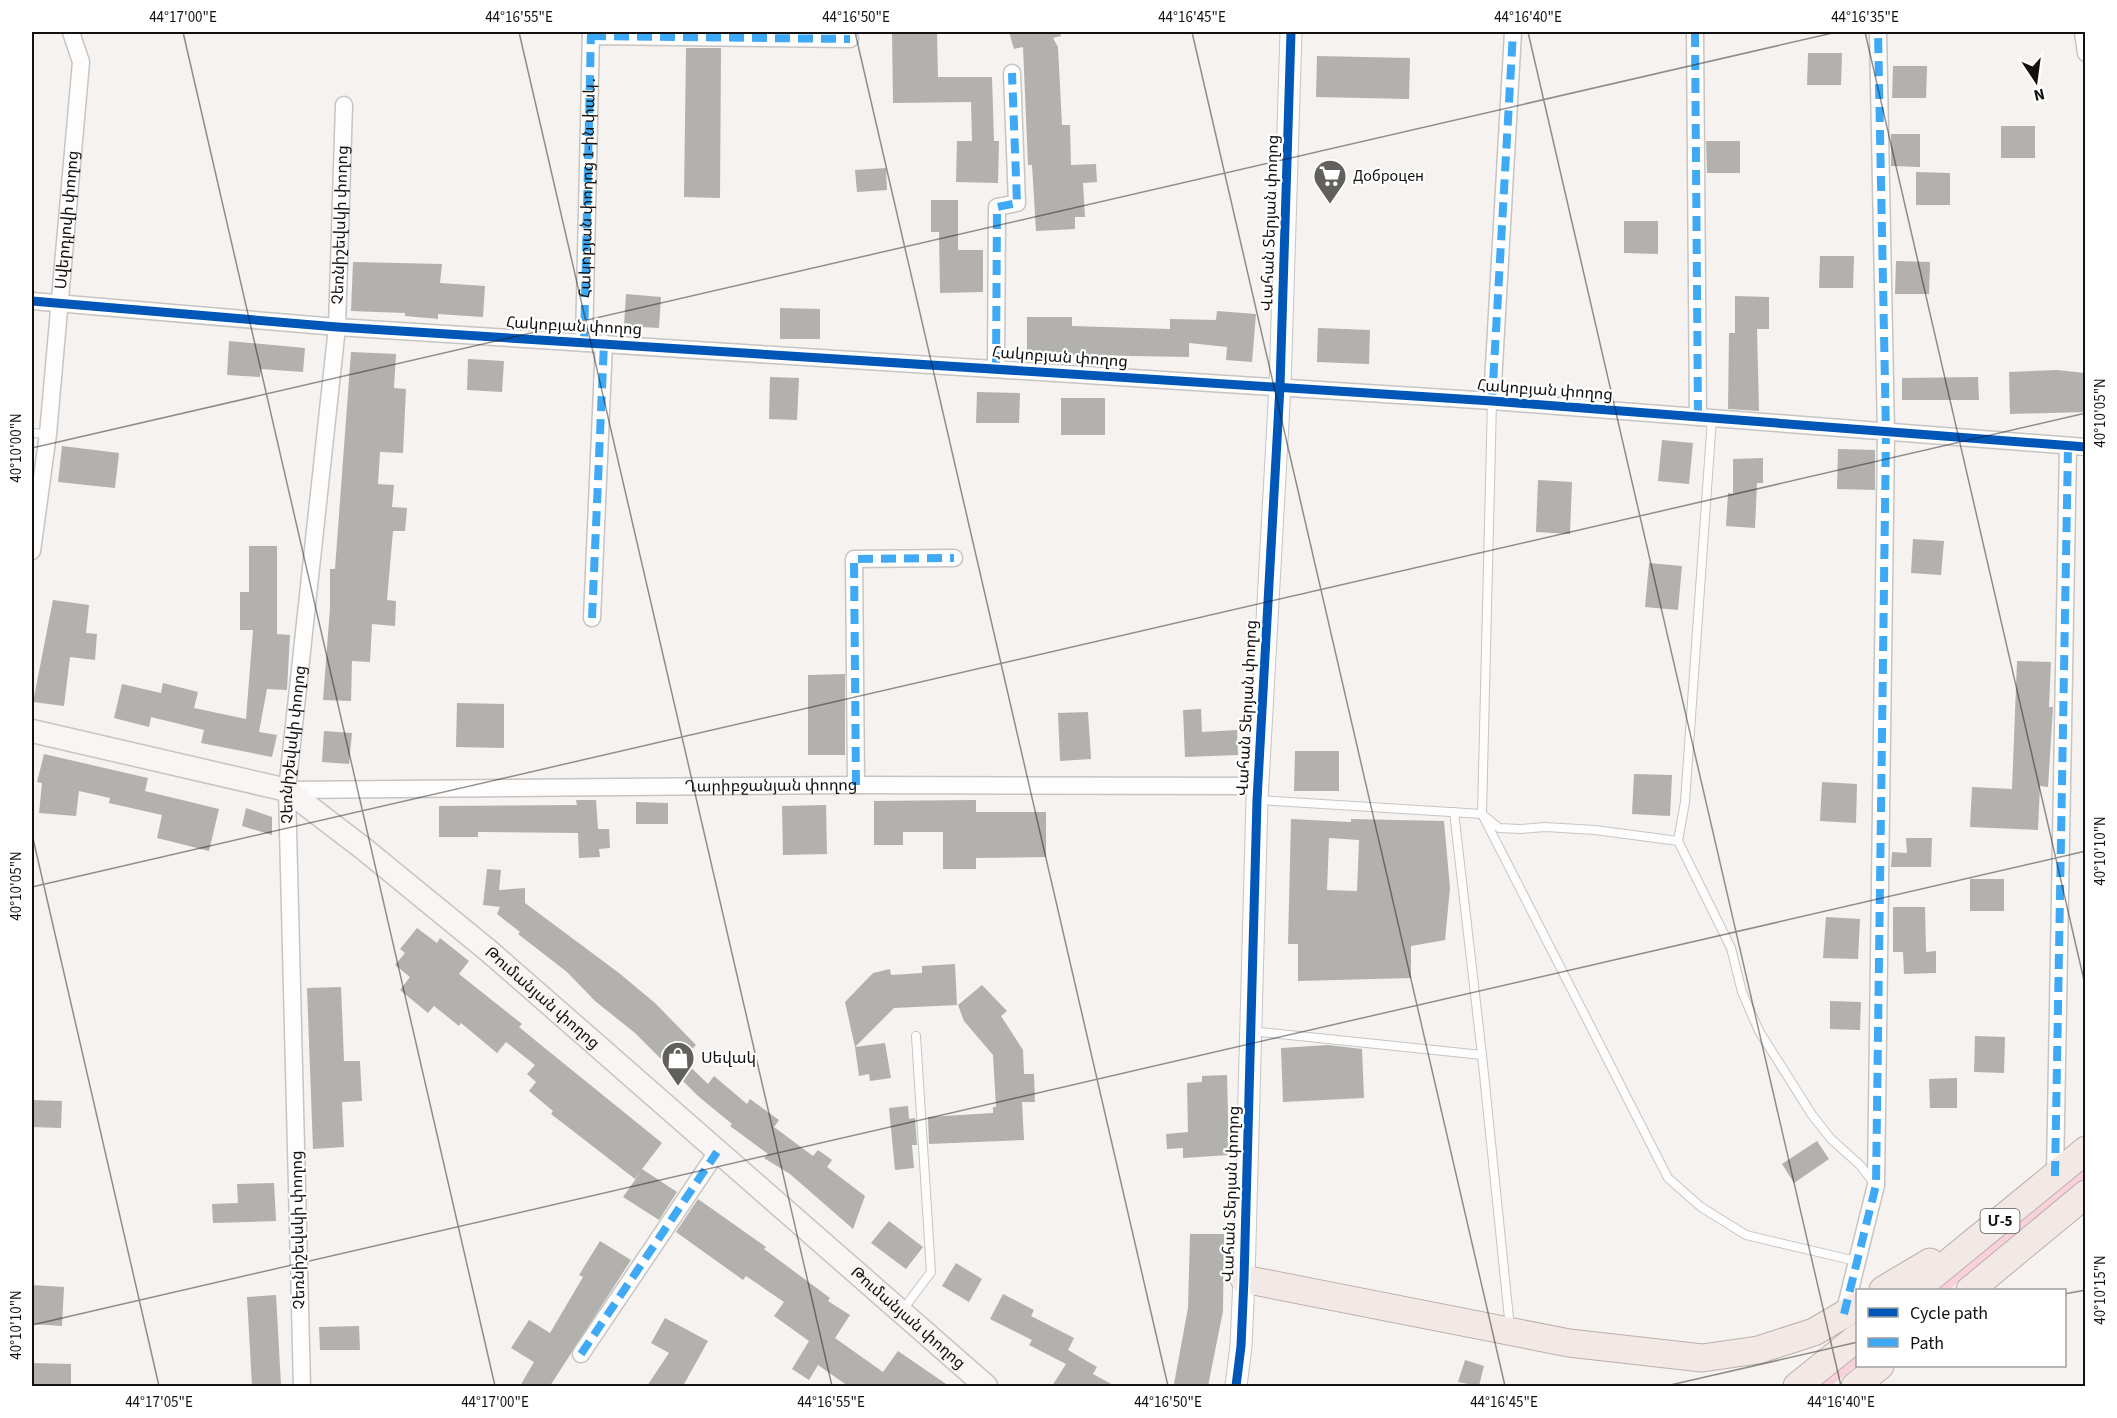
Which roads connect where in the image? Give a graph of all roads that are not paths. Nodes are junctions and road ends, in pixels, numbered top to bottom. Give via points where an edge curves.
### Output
1 (71, 32) edge
2 (1291, 32) edge
3 (1513, 32) edge
4 (1695, 32) edge
5 (1878, 32) edge
6 (2083, 32) edge
7 (591, 34) edge
8 (850, 39) dead end
9 (2085, 53) edge
10 (1012, 73) dead end
11 (344, 105) dead end
12 (32, 302) edge
13 (57, 303) junction
14 (337, 327) junction
15 (584, 343) junction
16 (604, 343) junction
17 (996, 368) junction
18 (1280, 386) junction
19 (1492, 401) junction
20 (1705, 417) junction
21 (40, 434) edge
22 (1886, 434) junction
23 (2077, 447) edge
24 (32, 551) edge
25 (954, 558) dead end
26 (592, 618) dead end
27 (32, 731) edge
28 (856, 785) junction
29 (287, 790) junction
30 (1257, 793) junction
31 (1454, 813) junction
32 (1482, 814) junction
33 (1678, 842) junction
34 (1250, 1030) junction
35 (916, 1036) dead end
36 (1482, 1055) junction
37 (2085, 1150) edge
38 (717, 1152) junction
39 (2055, 1176) junction
40 (1876, 1185) junction
41 (2085, 1194) edge
42 (2003, 1218) junction
43 (1856, 1261) junction
44 (1244, 1279) junction
45 (1885, 1289) edge
46 (1916, 1289) edge
47 (1971, 1289) edge
48 (1851, 1310) edge
49 (901, 1312) junction
50 (1510, 1332) junction
51 (1856, 1338) edge
52 (581, 1354) dead end
53 (1878, 1367) edge
54 (302, 1386) edge
55 (986, 1386) edge
56 (1236, 1386) edge
57 (1797, 1386) edge
58 (1855, 1386) edge

1 - 13 street, Սվերդլովի փողոց via 81,62
2 - 18 street, Վահան Տերյան փողոց
3 - 19 street
4 - 20 street
5 - 22 street
6 - 9 street
7 - 8 street
7 - 15 street, Հակոբյան փողոց 1-ին փակ․
10 - 17 street via 1017,203 997,207
11 - 14 street, Չեռնիշեվսկի փողոց
12 - 13 street, Հակոբյան փողոց
13 - 14 street, Հակոբյան փողոց
13 - 21 street, Սվերդլովի փողոց
14 - 15 street, Հակոբյան փողոց
14 - 29 street, Չեռնիշեվսկի փողոց
15 - 16 street, Հակոբյան փողոց
16 - 17 street, Հակոբյան փողոց
16 - 26 street
17 - 18 street, Հակոբյան փողոց
18 - 19 street, Հակոբյան փողոց
18 - 30 street, Վահան Տերյան փողոց
19 - 20 street, Հակոբյան փողոց
19 - 32 lane
20 - 22 street, Հակոբյան փողոց
20 - 33 lane via 1685,802
21 - 24 street, Սվերդլովի փողոց
22 - 23 street, Հակոբյան փողոց
22 - 40 street
23 - 39 street
25 - 28 street via 854,559
27 - 29 main road, Թումանյան փողոց
28 - 29 street, Ղարիբջանյան փողոց
28 - 30 street, Ղարիբջանյան փողոց
29 - 38 main road, Թումանյան փողոց via 490,952
29 - 54 street, Չեռնիշեվսկի փողոց
30 - 31 lane
30 - 34 street, Վահան Տերյան փողոց
31 - 32 lane
31 - 36 lane
32 - 33 lane via 1499,828 1595,830
32 - 43 lane via 1668,1178 1701,1208 1746,1235
33 - 40 lane via 1731,948 1759,1031 1812,1115
34 - 36 lane
34 - 44 street, Վահան Տերյան փողոց
35 - 49 lane via 931,1272
36 - 50 lane
37 - 39 highway, Մ-5
38 - 49 main road, Թումանյան փողոց
38 - 52 street
39 - 42 highway, Մ-5
40 - 43 street
41 - 47 highway, Մ-5
42 - 45 highway
42 - 46 highway, Մ-5
43 - 48 street
44 - 50 highway
44 - 56 street, Վահան Տերյան փողոց
48 - 50 highway via 1815,1332 1758,1350 1702,1358
49 - 55 main road, Թումանյան փողոց
51 - 57 highway
53 - 58 highway

